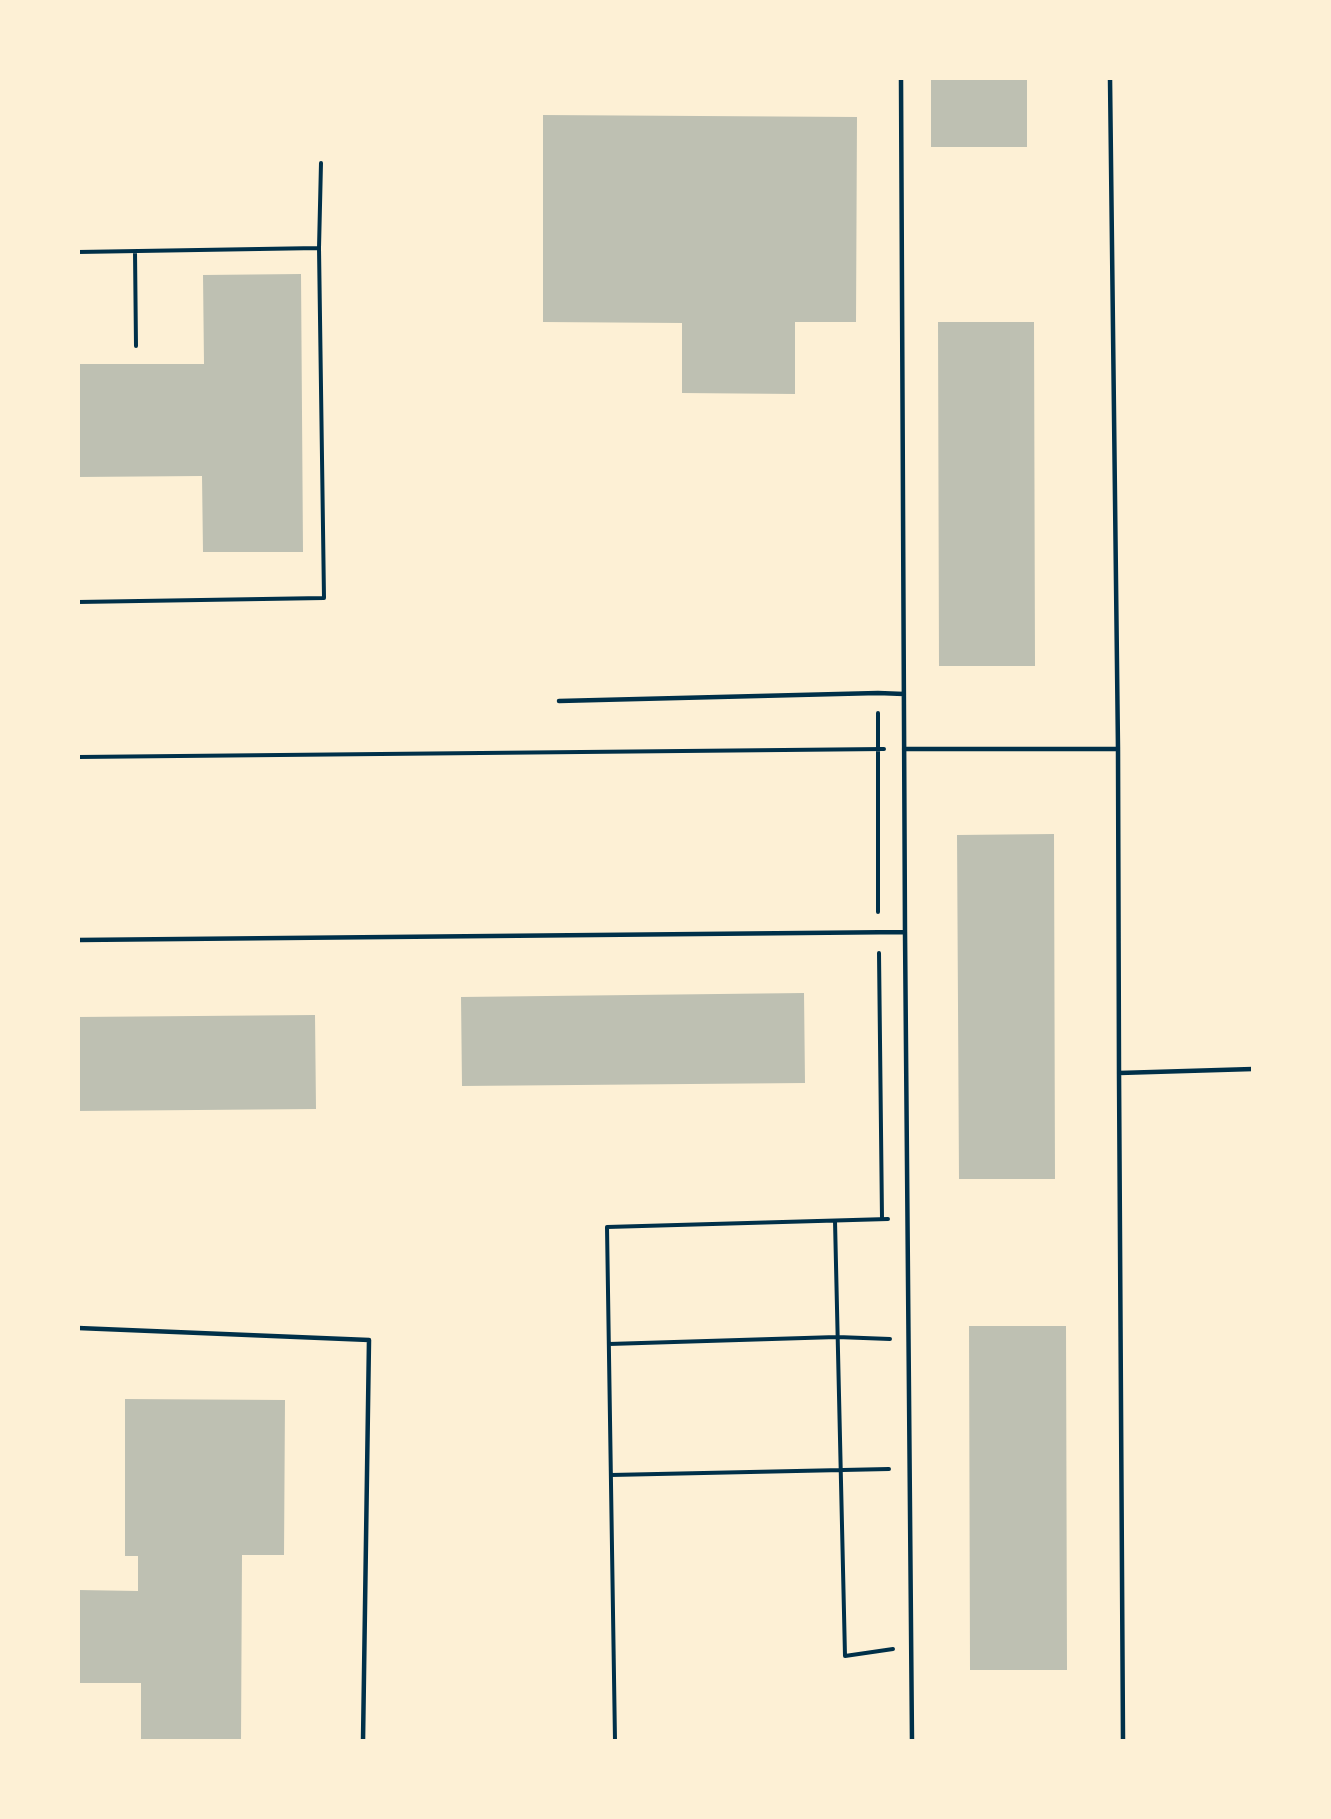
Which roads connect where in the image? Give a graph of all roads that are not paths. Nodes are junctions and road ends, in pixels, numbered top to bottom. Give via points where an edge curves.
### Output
1 (902, 78) edge
2 (1110, 78) edge
3 (904, 694) junction
4 (559, 701) dead end
5 (904, 749) junction
6 (1118, 749) junction
7 (905, 932) junction
8 (78, 939) edge
9 (1253, 1069) edge
10 (1119, 1073) junction
11 (78, 1328) edge
12 (363, 1741) edge
13 (912, 1741) edge
14 (1123, 1741) edge

1 - 3 lane
2 - 6 lane
3 - 4 lane
3 - 5 lane
5 - 6 lane
5 - 7 lane
6 - 10 lane
7 - 8 lane
7 - 13 lane
9 - 10 lane
10 - 14 lane
11 - 12 lane via 369,1340

